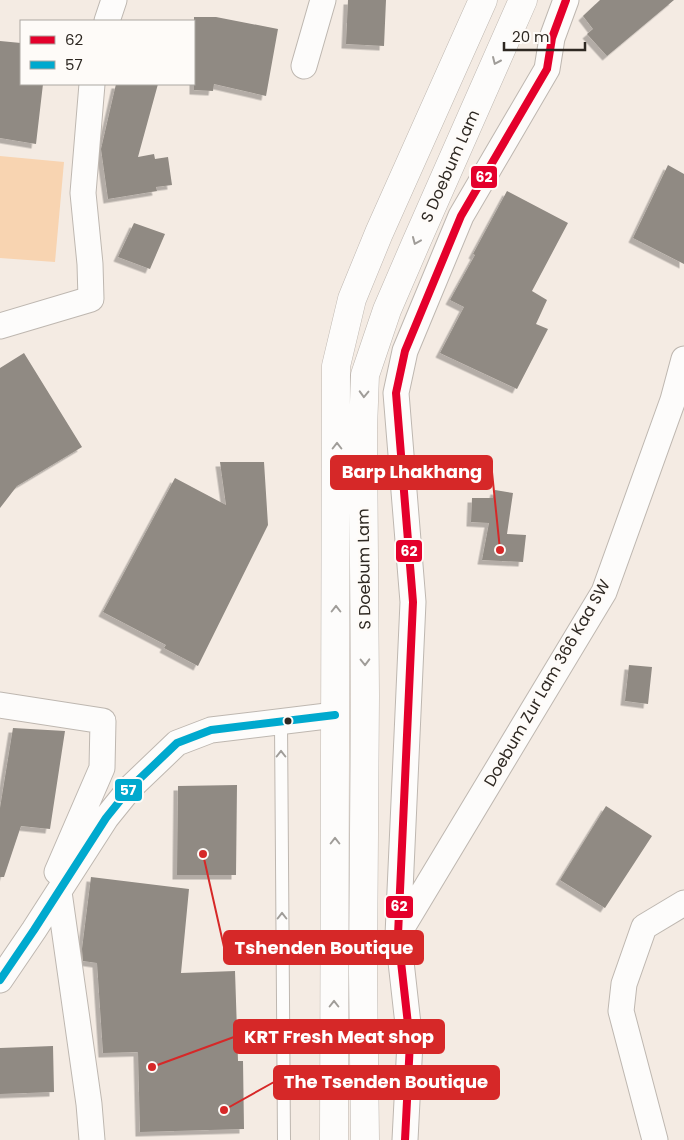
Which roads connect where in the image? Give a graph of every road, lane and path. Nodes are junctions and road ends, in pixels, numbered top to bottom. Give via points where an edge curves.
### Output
1 (114, 0) edge
2 (322, 0) edge
3 (483, 0) edge
4 (523, 0) edge
5 (566, 0) edge
6 (107, 20) edge
7 (304, 66) dead end
8 (92, 85) edge
9 (0, 326) edge
10 (684, 359) edge
11 (0, 704) edge
12 (335, 716) junction
13 (281, 723) junction
14 (59, 892) junction
15 (684, 903) edge
16 (34, 930) junction
17 (398, 935) junction
18 (0, 980) edge
19 (92, 1140) edge
20 (284, 1140) edge
21 (334, 1140) edge
22 (365, 1140) edge
23 (406, 1140) edge
24 (655, 1140) edge

1 - 6 street
2 - 7 street
12 -> 3 highway, S Doebum Lam via 336,366 352,299
4 -> 22 highway, S Doebum Lam via 411,253 365,375 362,429
5 - 17 street via 552,38 548,69 461,216 405,351 396,393 413,602
8 - 9 street via 83,193 91,299
10 - 17 street, Doebum Zur Lam 366 Kaa SW via 673,400 604,592
11 - 16 street via 103,721 102,768
12 - 13 street
21 -> 12 highway, S Doebum Lam
13 - 14 street via 211,730 177,743 131,787 111,812
20 -> 13 lane
14 - 16 street
14 - 19 street
15 - 24 street via 644,927 624,984 621,1011
16 - 18 street
17 - 23 street via 410,1042

